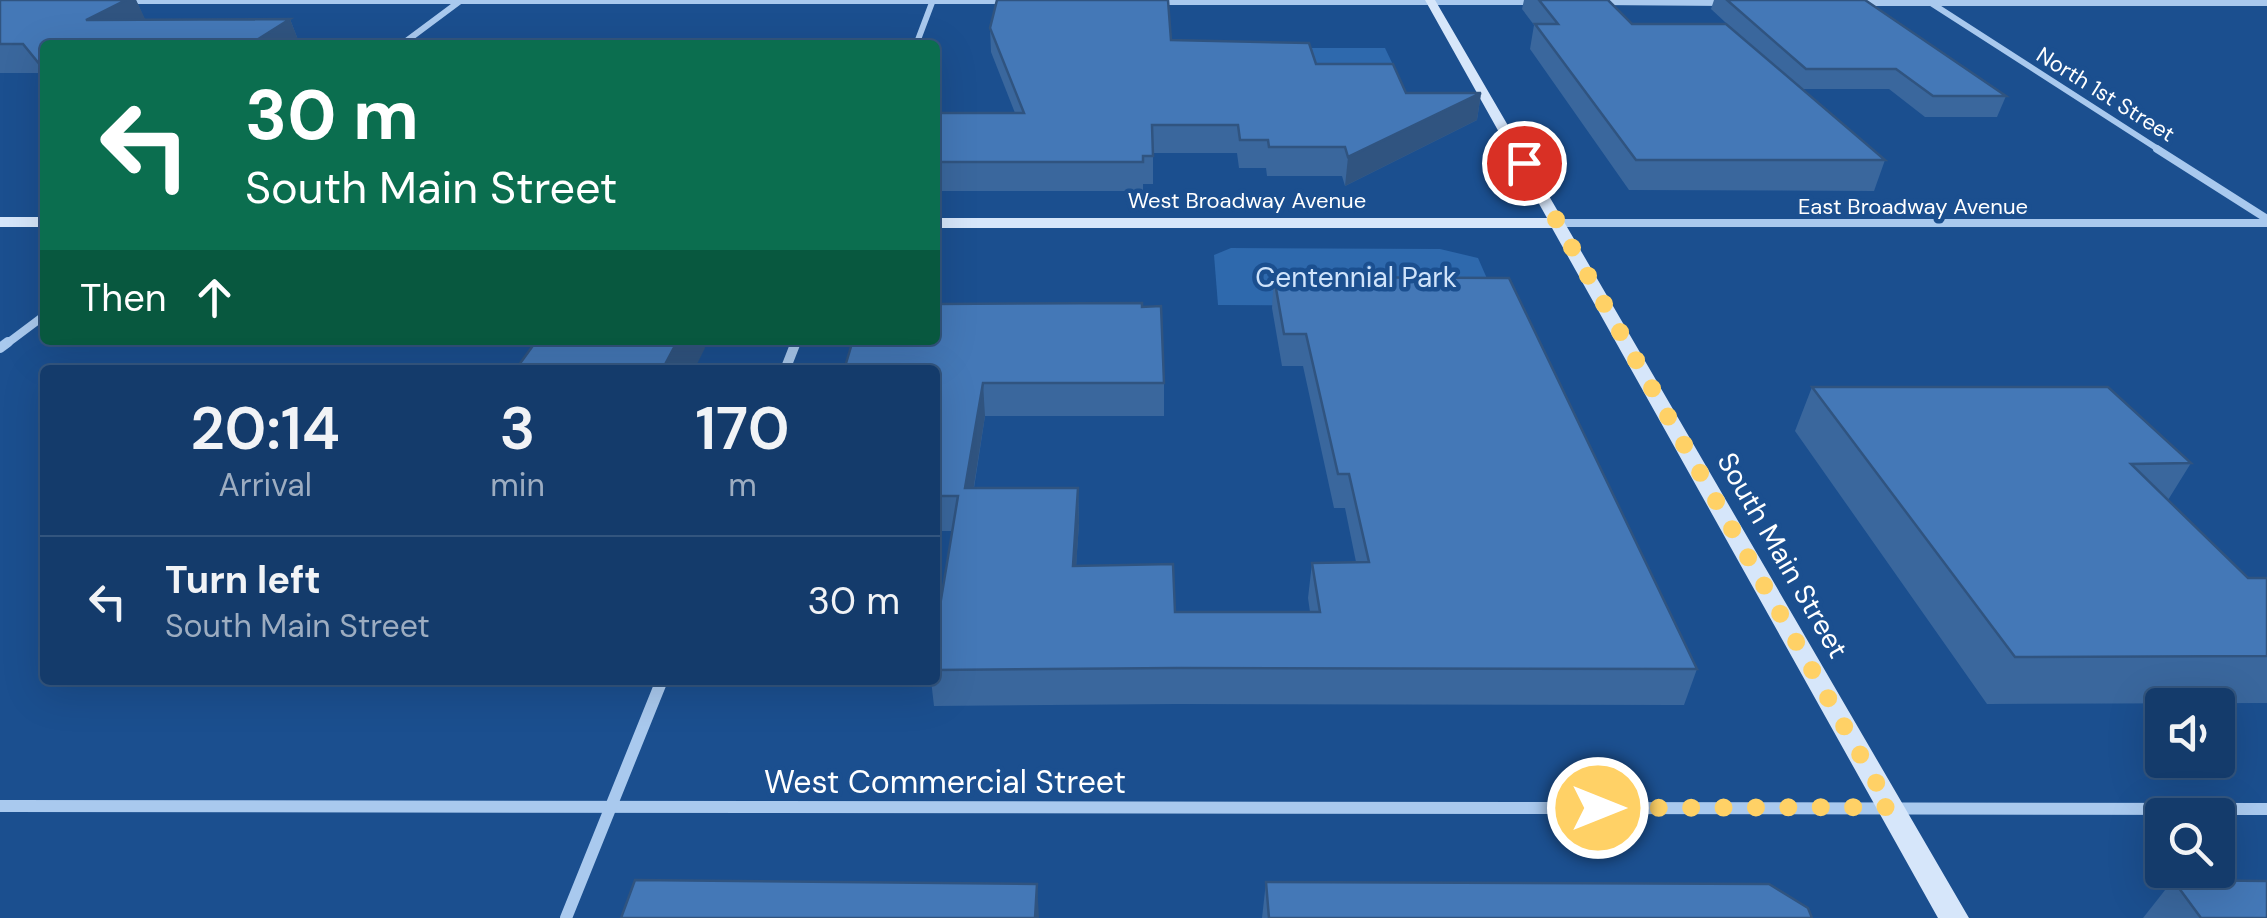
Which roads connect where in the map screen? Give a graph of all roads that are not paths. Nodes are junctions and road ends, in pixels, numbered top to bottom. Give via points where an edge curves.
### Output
1 (114, 0) edge
2 (460, 1) edge
3 (933, 1) edge
4 (1430, 1) edge
5 (1011, 2) edge
6 (1148, 2) edge
7 (1554, 2) edge
8 (1589, 2) edge
9 (1731, 2) edge
10 (1928, 2) edge
11 (1857, 3) edge
12 (2267, 3) edge
13 (409, 40) edge
14 (918, 40) edge
15 (2267, 220) edge
16 (0, 222) edge
17 (40, 222) edge
18 (940, 222) edge
19 (1558, 223) junction
20 (40, 319) edge
21 (0, 348) edge
22 (660, 685) edge
23 (0, 806) edge
24 (1890, 807) junction
25 (612, 808) junction
26 (2267, 809) edge
27 (566, 918) edge
28 (1954, 918) edge

1 - 2 street
2 - 3 street
2 - 13 street
3 - 5 street
3 - 14 street
4 - 6 street
4 - 7 street
4 - 19 main road, South Main Street
8 - 9 street
10 - 11 street
10 - 12 street
10 - 15 street, North 1st Street
15 - 19 street, East Broadway Avenue
16 - 17 main road
18 - 19 main road, West Broadway Avenue
19 - 24 main road, South Main Street
20 - 21 street
22 - 25 street
23 - 25 street, West Commercial Street
24 - 25 street, West Commercial Street
24 - 26 street, West Commercial Street
24 - 28 main road, South Main Street
25 - 27 street

